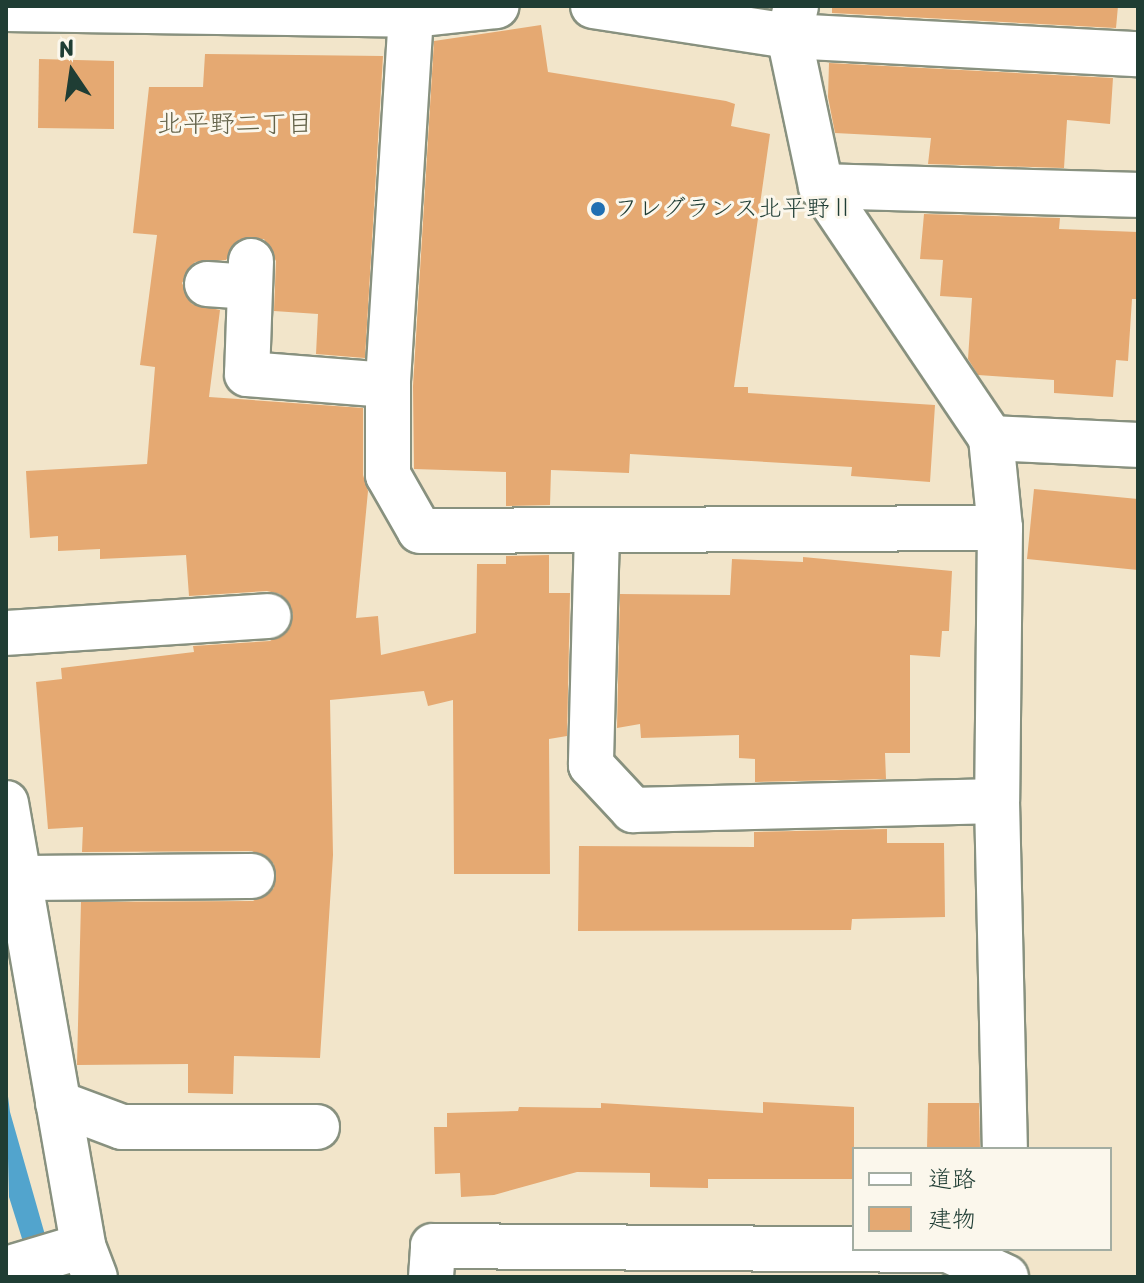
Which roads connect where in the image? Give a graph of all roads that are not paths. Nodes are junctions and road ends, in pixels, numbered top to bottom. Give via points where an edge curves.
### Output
1 (497, 6) edge
2 (593, 6) edge
3 (6, 9) edge
4 (410, 10) edge
5 (793, 21) edge
6 (1138, 54) edge
7 (821, 186) junction
8 (1138, 195) edge
9 (207, 284) dead end
10 (388, 385) junction
11 (991, 438) junction
12 (1138, 445) edge
13 (1000, 528) junction
14 (597, 532) junction
15 (268, 616) dead end
16 (6, 633) edge
17 (997, 801) junction
18 (6, 803) edge
19 (252, 876) dead end
20 (19, 878) junction
21 (58, 1103) junction
22 (317, 1127) dead end
23 (1005, 1147) edge
24 (852, 1249) edge
25 (950, 1251) edge
26 (1008, 1251) edge
27 (89, 1261) edge
28 (6, 1269) edge
29 (431, 1277) edge
30 (1006, 1277) edge

1 - 4 street
2 - 5 street
3 - 4 street
4 - 10 street
5 - 6 street
5 - 7 street
7 - 8 street
7 - 11 street
9 - 10 street via 251,274 247,374
10 - 14 street via 388,475 420,531
11 - 12 street
11 - 13 street
13 - 14 street
13 - 17 street
14 - 17 street via 591,765 633,810
15 - 16 street
17 - 23 street
18 - 20 street
19 - 20 street
20 - 21 street
21 - 22 street via 122,1127
21 - 27 street
24 - 29 street via 433,1246
25 - 30 street
26 - 30 street
27 - 28 street

